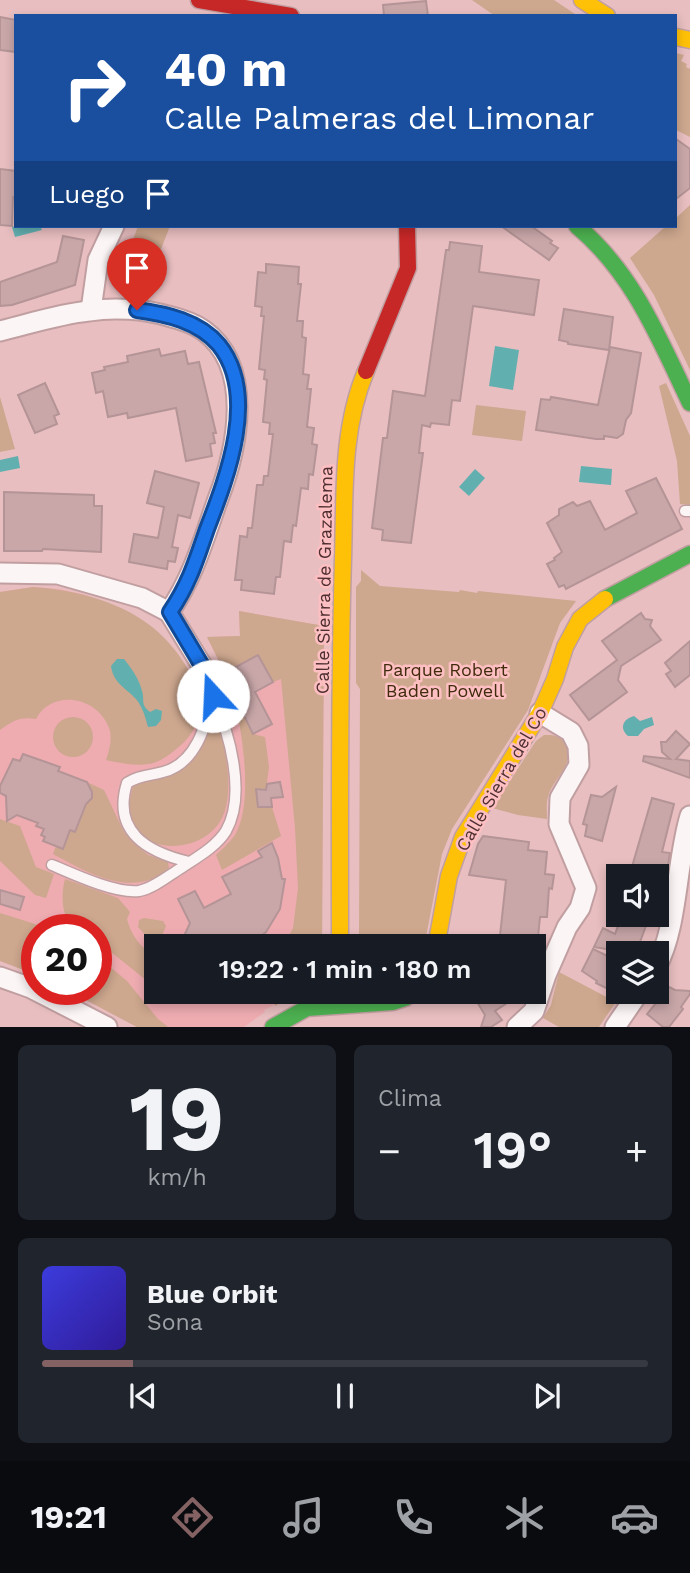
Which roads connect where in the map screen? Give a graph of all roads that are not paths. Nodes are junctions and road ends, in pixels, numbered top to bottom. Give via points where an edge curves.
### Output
1 (199, 0) edge
2 (582, 0) edge
3 (280, 14) edge
4 (604, 14) edge
5 (113, 228) edge
6 (407, 228) edge
7 (579, 228) edge
8 (91, 310) junction
9 (0, 331) edge
10 (690, 403) edge
11 (690, 554) edge
12 (665, 566) junction
13 (690, 568) edge
14 (0, 573) edge
15 (170, 612) junction
16 (204, 669) joint
17 (213, 696) junction
18 (540, 713) junction
19 (690, 816) edge
20 (189, 862) junction
21 (52, 865) dead end
22 (340, 934) edge
23 (438, 934) edge
24 (667, 941) edge
25 (0, 978) edge
26 (322, 1004) edge
27 (340, 1004) edge
28 (631, 1004) edge
29 (107, 1027) edge
30 (273, 1027) edge
31 (340, 1027) edge
32 (517, 1027) edge
33 (615, 1027) edge

1 - 3 street
2 - 4 street
5 - 8 street via 98,260
6 - 22 street, Calle Sierra de Grazalema via 408,268 359,387 346,441
7 - 10 street via 598,243 630,285
8 - 9 street
8 - 15 street via 137,310 181,320 203,330 219,346 232,372 237,420 227,477 186,589
11 - 12 street, Calle Sierra del Co
12 - 13 lane
12 - 18 street, Calle Sierra del Co via 599,602 580,619
14 - 15 street via 58,574 142,598
15 - 16 street
16 - 17 lane
17 - 20 lane via 225,724 236,783 233,807 226,831
17 - 20 lane via 206,725 186,757 177,767 138,775 127,783 122,807 135,837 161,853
18 - 23 street, Calle Sierra del Co via 463,837 449,876
18 - 32 street via 571,732 578,746 579,765 560,798 559,824 586,888 534,1012
19 - 24 street
20 - 21 lane via 136,891 93,882
25 - 29 street via 31,988
26 - 30 street
27 - 31 street
28 - 33 street

